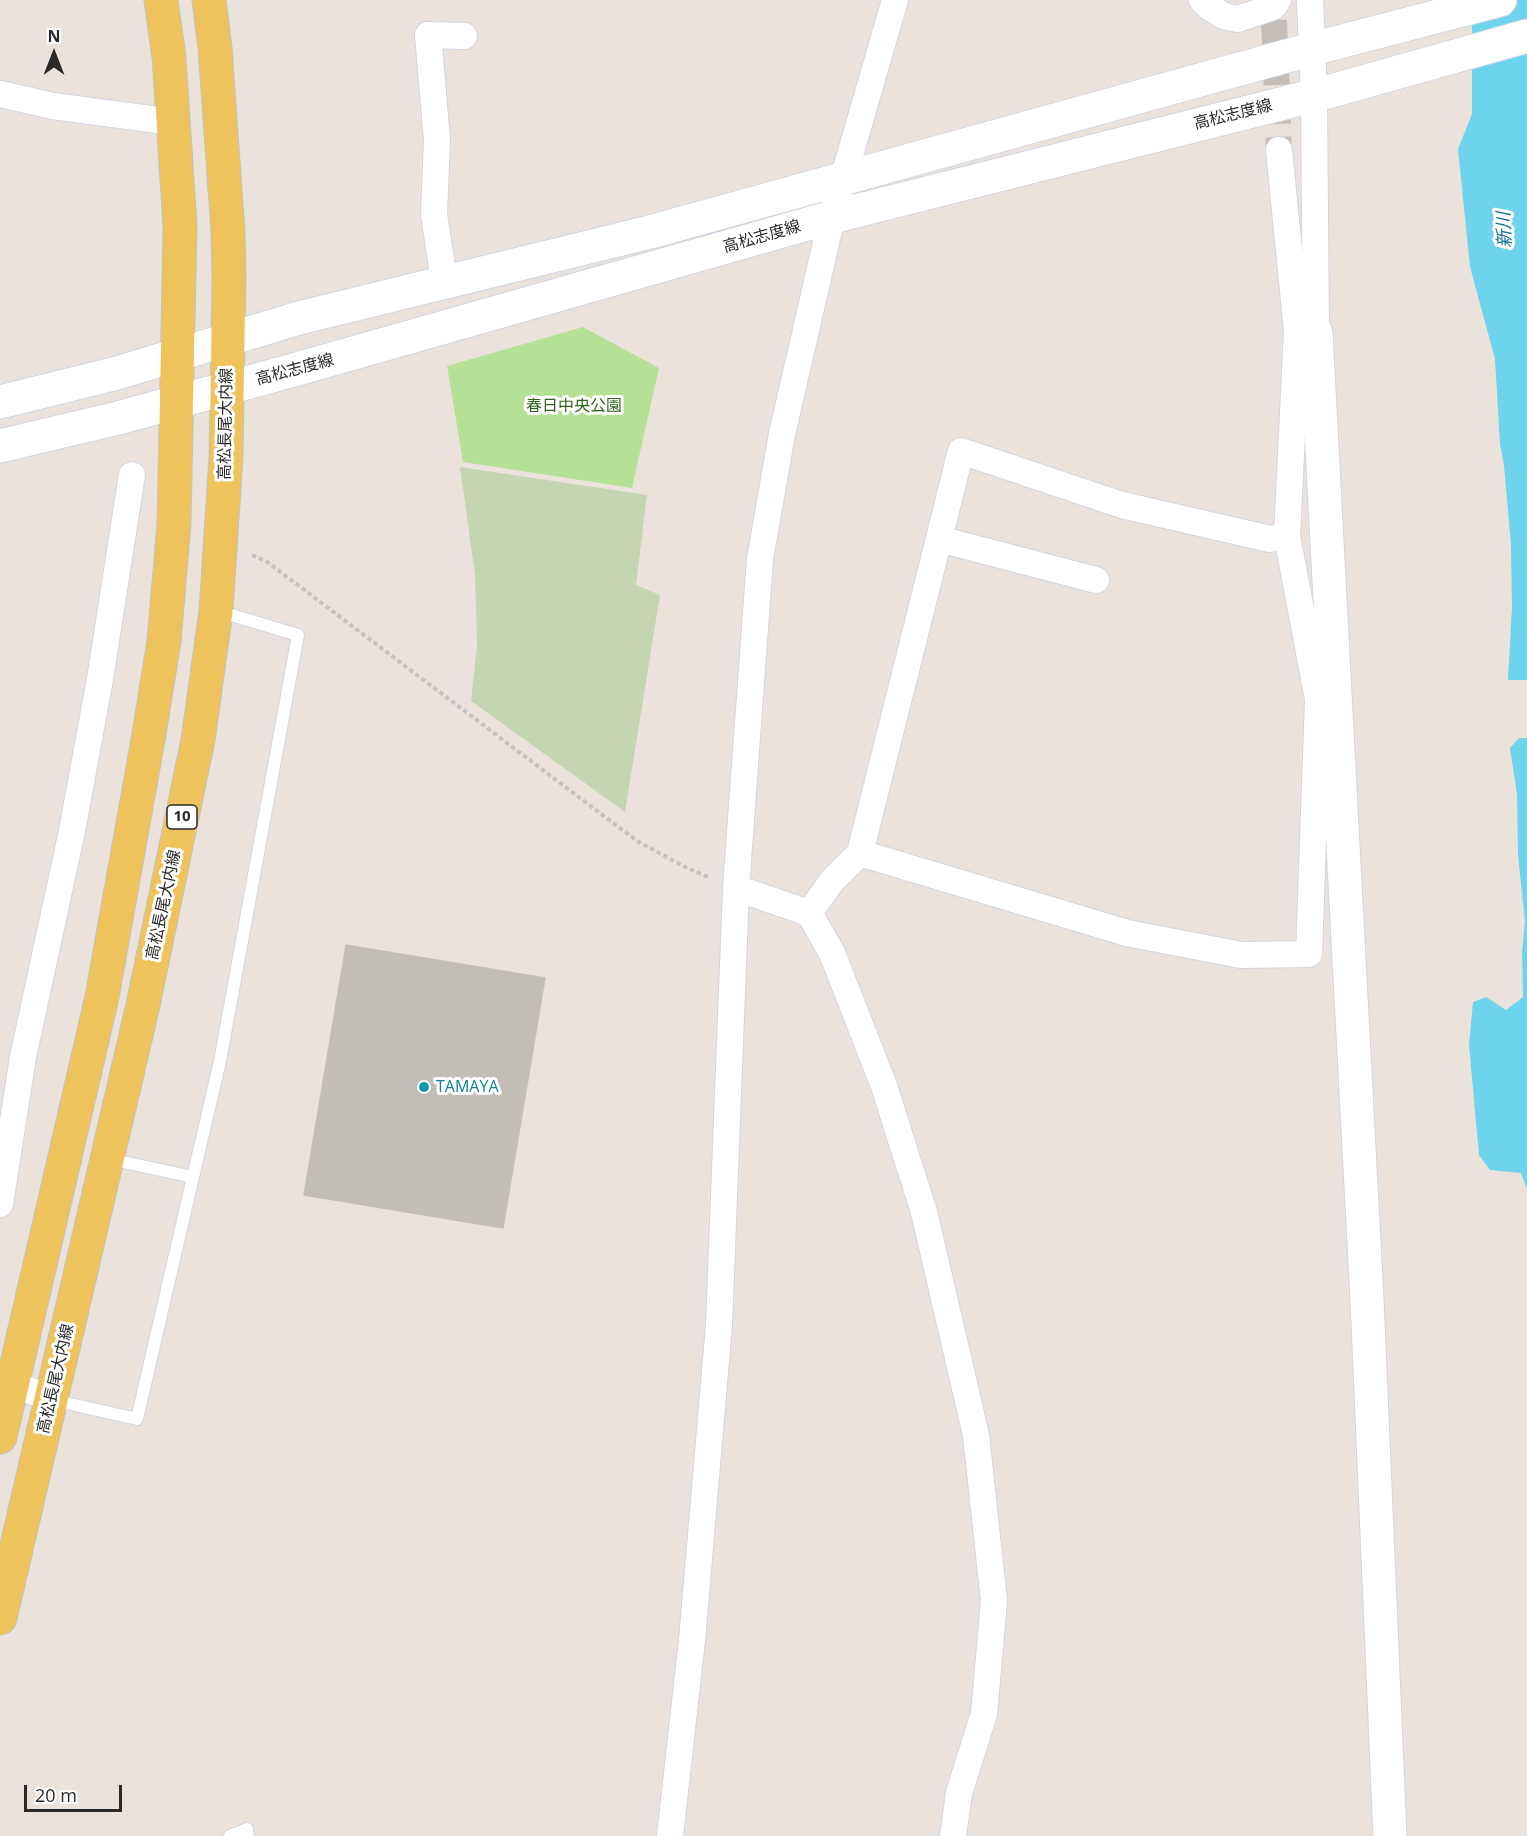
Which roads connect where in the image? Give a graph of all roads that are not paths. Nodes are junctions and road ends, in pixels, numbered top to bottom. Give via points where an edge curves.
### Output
1 (161, 0) edge
2 (209, 0) edge
3 (895, 0) edge
4 (1202, 0) edge
5 (1310, 0) edge
6 (1500, 0) edge
7 (1275, 9) edge
8 (464, 36) dead end
9 (1527, 36) edge
10 (1317, 48) junction
11 (0, 94) edge
12 (1319, 94) junction
13 (173, 122) junction
14 (1279, 150) tunnel mouth
15 (844, 177) junction
16 (832, 218) junction
17 (444, 281) junction
18 (1306, 332) junction
19 (228, 339) junction
20 (178, 354) junction
21 (227, 388) junction
22 (0, 402) edge
23 (176, 402) junction
24 (0, 446) edge
25 (132, 475) dead end
26 (1287, 536) junction
27 (939, 539) junction
28 (1096, 580) dead end
29 (216, 611) junction
30 (860, 853) junction
31 (736, 888) junction
32 (809, 913) junction
33 (107, 1159) junction
34 (193, 1177) junction
35 (0, 1204) edge
36 (7, 1381) edge
37 (52, 1399) junction
38 (0, 1437) edge
39 (0, 1618) edge
40 (230, 1836) edge
41 (248, 1836) edge
42 (670, 1836) edge
43 (953, 1836) edge
44 (1390, 1836) edge

1 - 13 main road
2 - 19 main road, 高松長尾大内線 / 10 via 228,232
3 - 15 street
4 - 7 street via 1224,16 1238,19
5 - 10 street
6 - 10 main road
8 - 17 street via 428,35 438,140 434,214
9 - 12 main road, 高松志度線
10 - 12 street
10 - 15 main road
11 - 13 street via 53,106
12 - 16 main road, 高松志度線
12 - 18 street
13 - 20 main road via 180,226
14 - 18 street
15 - 16 street
15 - 17 main road via 650,232
16 - 21 main road, 高松志度線
16 - 31 street via 782,434 760,559
17 - 19 main road
18 - 26 street
18 - 44 main road via 1367,1312
19 - 20 main road
19 - 21 main road, 高松長尾大内線 / 10
20 - 22 main road
20 - 23 main road
21 - 23 main road, 高松志度線
21 - 29 main road, 高松長尾大内線 / 10
23 - 24 main road, 高松志度線
23 - 36 main road via 173,536 164,641 149,734 102,996
25 - 35 street via 100,679 24,1056
26 - 27 street via 1269,539 1122,505 961,451
26 - 30 street via 1317,699 1309,954 1241,955 1127,933
27 - 28 street
27 - 30 street
29 - 33 main road, 高松長尾大内線 / 10 via 198,740
29 - 34 lane via 298,635 219,1061
30 - 32 street via 832,881
31 - 32 street
31 - 42 street via 719,1325 692,1640
32 - 43 street via 832,953 884,1086 924,1212 976,1435 994,1601 984,1714 959,1793
33 - 34 lane
33 - 37 main road, 高松長尾大内線 / 10
34 - 37 lane via 137,1419
36 - 37 street
36 - 38 main road
37 - 39 main road, 高松長尾大内線 / 10
40 - 41 lane via 247,1829

